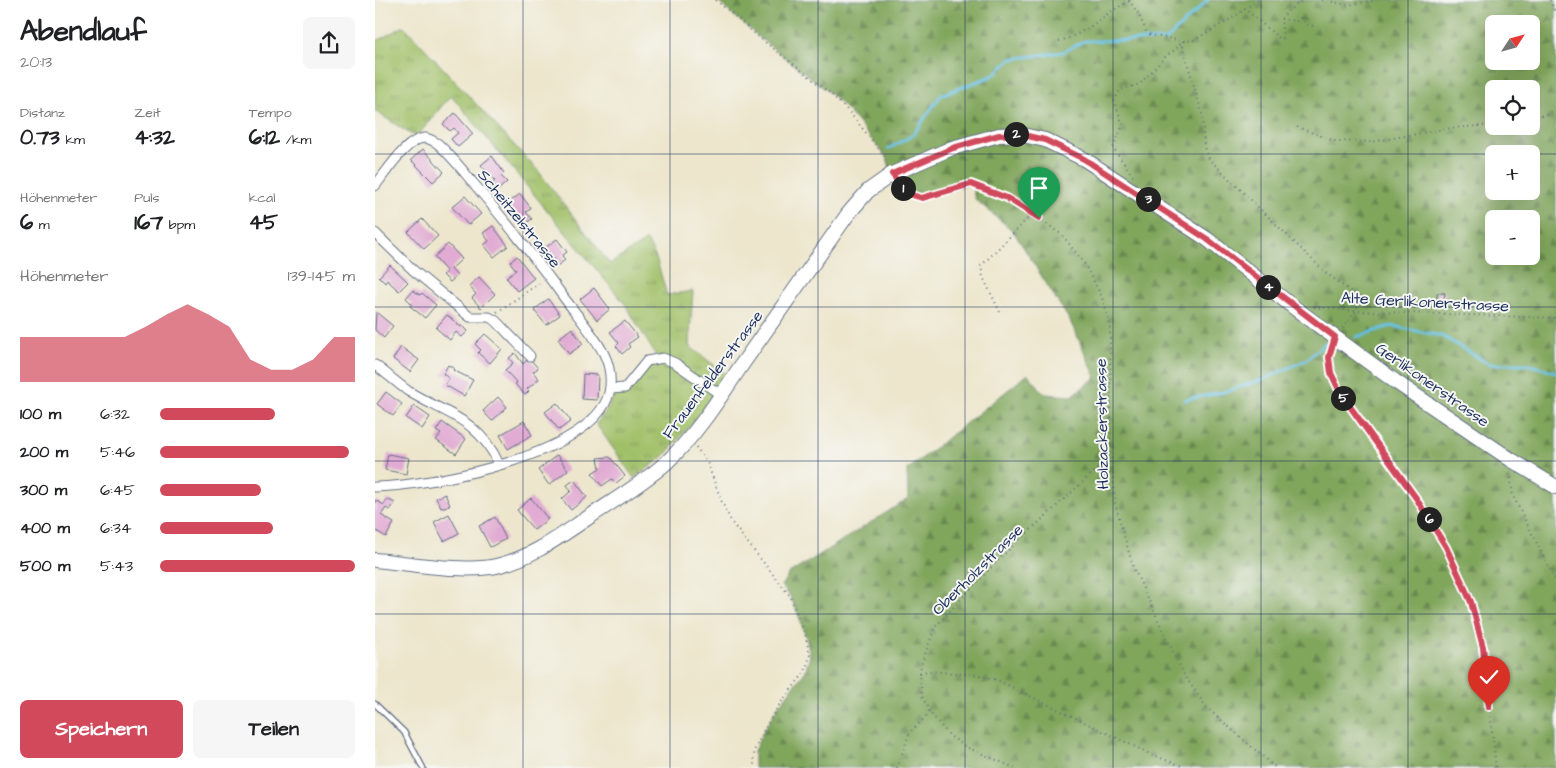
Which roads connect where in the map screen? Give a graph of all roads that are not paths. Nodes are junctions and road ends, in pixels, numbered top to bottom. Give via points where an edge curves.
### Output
1 (375, 186) edge
2 (375, 233) edge
3 (1292, 306) joint
4 (530, 356) dead end
5 (375, 365) edge
6 (610, 389) junction
7 (721, 395) junction
8 (499, 464) junction
9 (375, 487) edge
10 (1556, 487) edge
11 (375, 560) edge
12 (375, 704) edge
13 (423, 768) edge

1 - 6 street, Scheitzelstrasse via 406,146 426,138 437,143 499,213 603,352 609,366
2 - 4 street via 413,270 470,317 489,317 496,321
3 - 7 street, Frauenfelderstrasse via 1207,239 1084,159 1045,140 1019,134 999,135 953,148 892,174 868,191 848,214
3 - 10 street, Gerlikonerstrasse via 1396,382
5 - 8 street via 407,390 472,427 491,448
6 - 7 street via 625,388 647,361 663,358
6 - 8 street, Scheitzelstrasse via 604,406 593,421 562,442
7 - 11 street, Frauenfelderstrasse via 688,440 667,462 530,554 499,566 470,568
8 - 9 street, Scheitzelstrasse via 439,480
12 - 13 lane via 404,732

